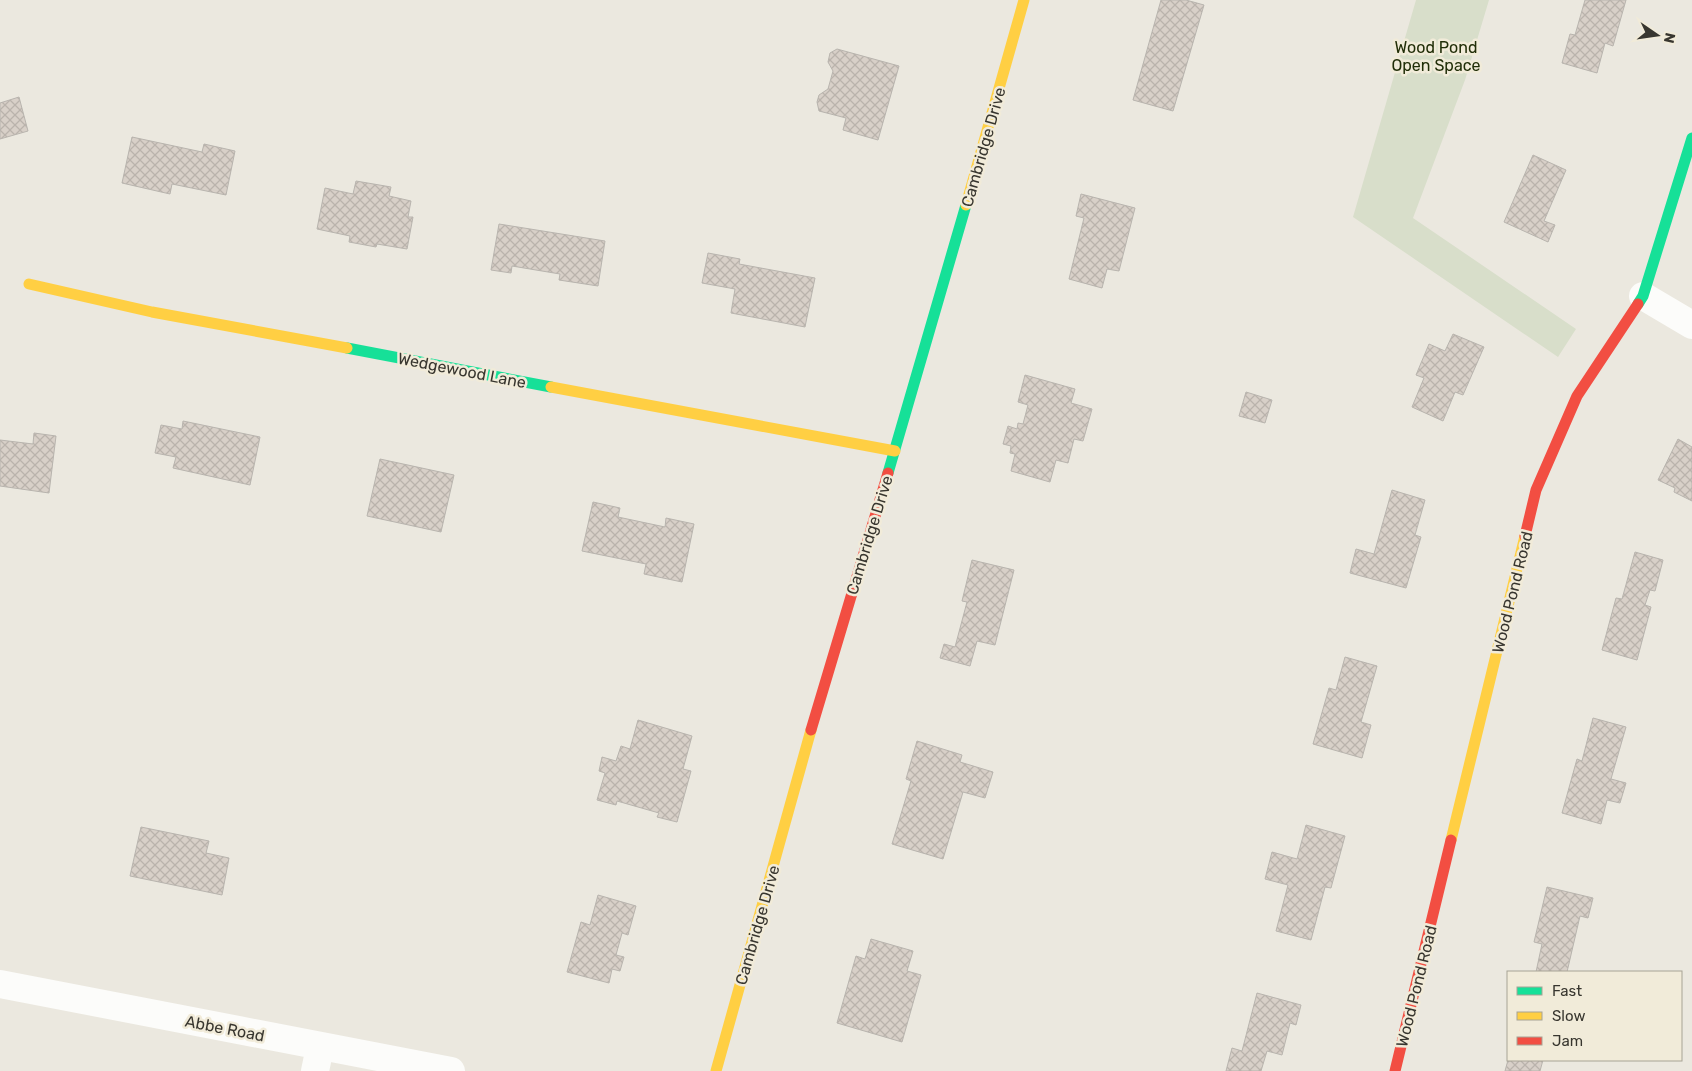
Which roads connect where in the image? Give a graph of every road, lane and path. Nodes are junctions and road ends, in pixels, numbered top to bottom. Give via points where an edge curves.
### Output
1 (1024, 0) edge
2 (1692, 138) edge
3 (30, 284) dead end
4 (1643, 296) junction
5 (1692, 325) edge
6 (895, 451) junction
7 (0, 984) edge
8 (317, 1059) edge
9 (451, 1071) edge
10 (716, 1071) edge
11 (1395, 1071) edge

1 - 6 street, Cambridge Drive
2 - 4 street, Wood Pond Road
3 - 6 street, Wedgewood Lane via 152,312
4 - 5 street
4 - 11 street, Wood Pond Road via 1577,396 1536,490
6 - 10 street, Cambridge Drive via 821,695
7 - 8 street, Abbe Road
8 - 9 street, Abbe Road

